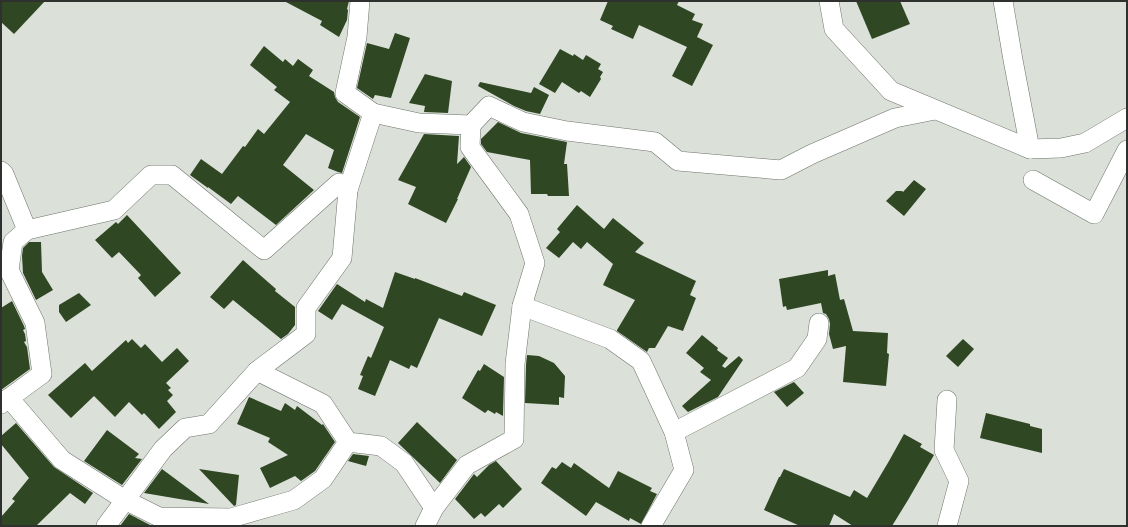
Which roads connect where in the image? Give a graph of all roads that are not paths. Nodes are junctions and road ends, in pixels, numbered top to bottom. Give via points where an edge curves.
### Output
1 (360, 1) edge
2 (829, 1) edge
3 (1003, 1) edge
4 (935, 110) junction
5 (373, 113) junction
6 (1127, 118) edge
7 (472, 125) junction
8 (1030, 149) junction
9 (1127, 150) edge
10 (1, 171) edge
11 (1033, 180) dead end
12 (348, 190) junction
13 (27, 230) junction
14 (522, 306) junction
15 (819, 324) dead end
16 (257, 372) junction
17 (947, 400) dead end
18 (5, 401) edge
19 (674, 432) junction
20 (348, 442) junction
21 (125, 500) junction
22 (434, 508) junction
23 (106, 526) edge
24 (425, 526) edge
25 (651, 526) edge
26 (947, 526) edge

1 - 5 street via 357,37 345,93
2 - 4 street via 834,29 891,91
3 - 8 street
4 - 7 street via 895,118 781,170 678,161 655,142 566,131 523,122 489,106
4 - 8 street
5 - 7 street via 419,123
5 - 12 street
6 - 8 street via 1085,143 1061,148
7 - 14 street via 470,147 519,214 535,263
9 - 11 street via 1094,214
10 - 13 street
12 - 13 street via 339,183 264,250 172,176 151,175 114,210
12 - 16 street via 342,258 306,308 306,334
13 - 18 street via 13,242 10,270 35,323 42,374
14 - 19 street via 610,339 640,362
14 - 22 street via 515,364 514,439 468,465
15 - 19 street via 817,339 798,368
16 - 20 street via 323,404
16 - 21 street via 209,424 185,428 163,449
17 - 26 street via 944,450 958,482
18 - 21 street via 62,460
19 - 25 street via 684,470
20 - 21 street via 323,479 294,500 231,518 160,517
20 - 22 street via 381,446 404,463
21 - 23 street
22 - 24 street

